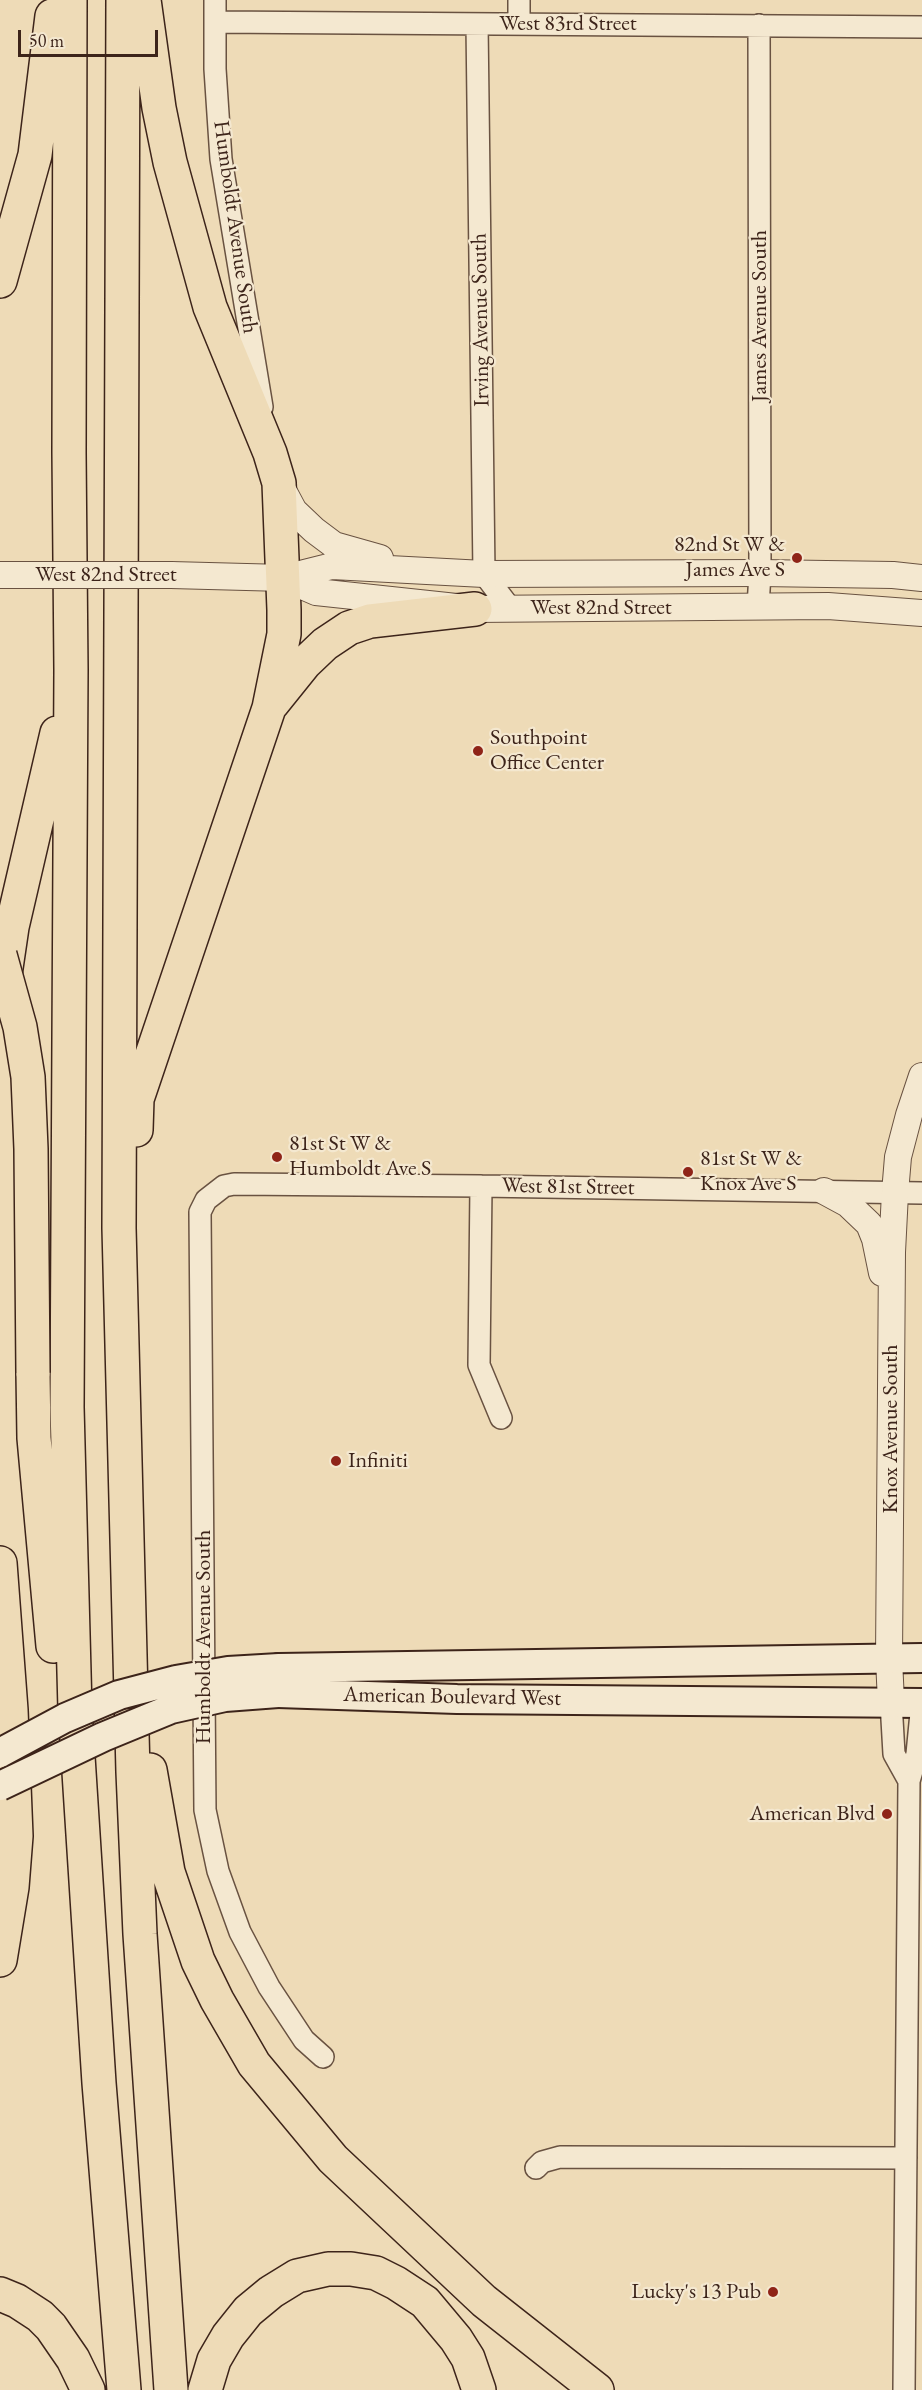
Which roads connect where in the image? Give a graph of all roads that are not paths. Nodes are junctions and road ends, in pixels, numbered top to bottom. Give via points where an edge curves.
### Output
1 (55, 0) edge
2 (70, 0) edge
3 (123, 0) edge
4 (144, 0) edge
5 (215, 0) edge
6 (519, 0) edge
7 (214, 22) junction
8 (477, 24) junction
9 (519, 24) junction
10 (759, 25) junction
11 (922, 27) edge
12 (0, 281) edge
13 (274, 468) junction
14 (439, 572) junction
15 (760, 573) junction
16 (484, 574) junction
17 (0, 575) edge
18 (284, 578) junction
19 (922, 578) edge
20 (828, 606) junction
21 (758, 607) junction
22 (475, 609) junction
23 (510, 609) junction
24 (922, 613) edge
25 (922, 628) edge
26 (71, 670) junction
27 (269, 708) junction
28 (0, 955) edge
29 (0, 1004) edge
30 (922, 1076) edge
31 (481, 1186) junction
32 (824, 1191) junction
33 (215, 1192) joint
34 (895, 1192) junction
35 (922, 1193) edge
36 (892, 1316) junction
37 (123, 1402) junction
38 (501, 1418) dead end
39 (0, 1563) edge
40 (922, 1658) edge
41 (889, 1659) junction
42 (659, 1663) junction
43 (279, 1681) junction
44 (657, 1701) junction
45 (891, 1702) junction
46 (922, 1703) edge
47 (131, 1711) junction
48 (0, 1753) edge
49 (909, 1781) junction
50 (0, 1786) edge
51 (84, 1860) junction
52 (1, 1957) edge
53 (323, 2057) dead end
54 (906, 2158) junction
55 (536, 2168) dead end
56 (0, 2294) edge
57 (88, 2390) edge
58 (124, 2390) edge
59 (171, 2390) edge
60 (205, 2390) edge
61 (479, 2390) edge
62 (597, 2390) edge
63 (904, 2390) edge

1 - 12 highway via 36,155
2 - 26 highway
3 - 37 highway via 118,1228
4 - 13 highway via 170,162 210,307
5 - 7 street, Humboldt Avenue South
6 - 9 street
7 - 8 street, West 83rd Street
7 - 13 street, Humboldt Avenue South via 221,159
8 - 9 street, West 83rd Street
8 - 16 street, Irving Avenue South
9 - 10 street, West 83rd Street
10 - 11 street, West 83rd Street
10 - 15 street, James Avenue South
13 - 14 street via 294,511 334,544
13 - 18 highway
14 - 16 street, West 82nd Street
14 - 18 street, West 82nd Street via 332,567
15 - 16 street, West 82nd Street
15 - 19 street, West 82nd Street
15 - 21 street, James Avenue South
16 - 23 street
17 - 18 street, West 82nd Street, bridge
18 - 22 street, West 82nd Street via 316,592
18 - 27 highway via 284,634
20 - 21 street, West 82nd Street
20 - 24 street, West 82nd Street
20 - 25 street
21 - 23 street, West 82nd Street
22 - 23 street, West 82nd Street
22 - 27 highway via 370,621 349,628 305,663
26 - 29 highway via 12,927
26 - 51 highway via 67,1407 75,1710
27 - 37 highway via 137,1099
28 - 51 highway, bridge via 20,1027 28,1077 34,1438 61,1736
30 - 34 street, Knox Avenue South via 898,1157
31 - 32 street, West 81st Street
31 - 33 street, West 81st Street via 234,1185
31 - 38 street via 479,1365
32 - 34 street, West 81st Street
32 - 36 street via 848,1204 869,1224
33 - 53 street, Humboldt Avenue South via 200,1212 205,1810 218,1871 240,1932 269,1987 304,2040
34 - 35 street, West 81st Street
34 - 36 street, Knox Avenue South
36 - 41 street, Knox Avenue South
37 - 47 highway
39 - 52 highway via 16,1836
40 - 41 main road, American Boulevard West
41 - 42 main road, American Boulevard West
41 - 45 street, Knox Avenue South
42 - 43 main road, American Boulevard West
42 - 44 main road
43 - 44 main road, American Boulevard West via 457,1699
43 - 48 main road, American Boulevard West, bridge via 228,1671 176,1680 119,1695
43 - 50 main road, American Boulevard West, bridge via 171,1709
44 - 45 main road, American Boulevard West
45 - 46 main road, American Boulevard West
45 - 49 street, Knox Avenue South via 894,1754
46 - 49 street, Knox Avenue South via 917,1754
47 - 59 highway via 140,1934
47 - 62 highway via 149,1768 168,1872 198,1961 255,2064 333,2158 484,2301
49 - 54 street, Knox Avenue South
51 - 58 highway
54 - 55 street via 561,2157 542,2162
54 - 63 street, Knox Avenue South
56 - 57 highway via 17,2301 51,2326
60 - 61 highway via 214,2360 248,2311 297,2276 328,2268 376,2273 425,2302 468,2358

